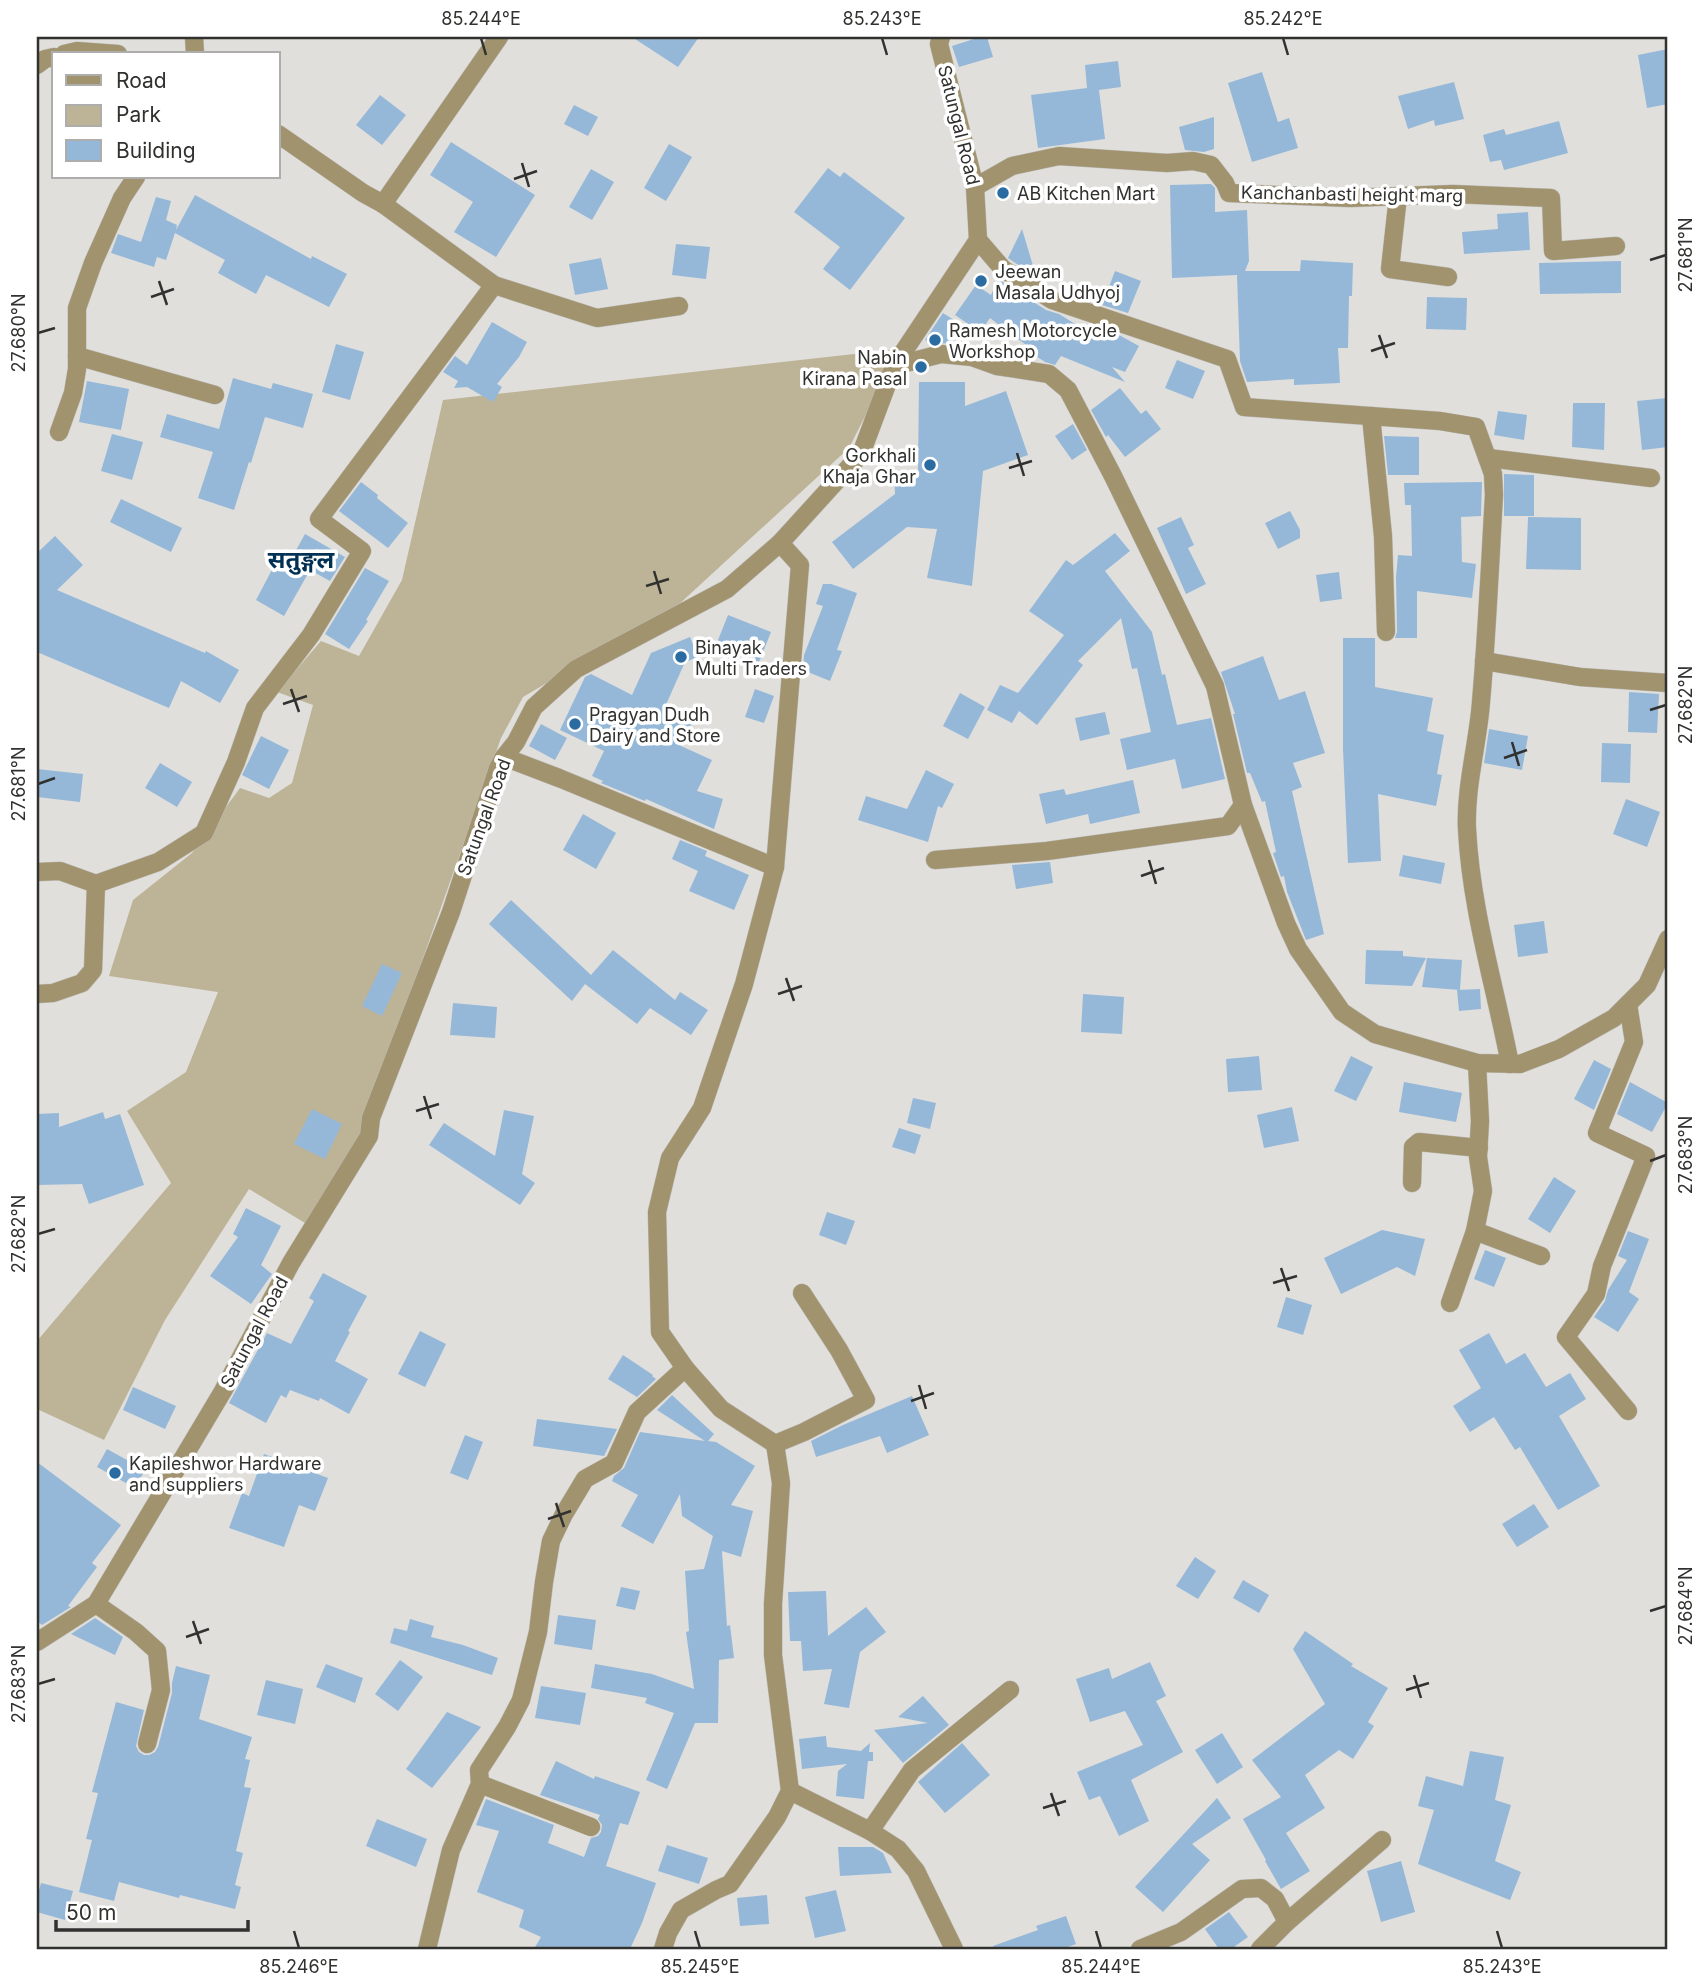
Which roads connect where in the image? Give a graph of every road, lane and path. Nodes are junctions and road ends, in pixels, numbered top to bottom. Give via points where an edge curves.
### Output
1 (499, 37) edge
2 (941, 37) edge
3 (73, 52) edge
4 (91, 52) edge
5 (280, 135) edge
6 (135, 178) edge
7 (975, 187) junction
8 (1398, 196) junction
9 (383, 204) junction
10 (978, 240) junction
11 (1616, 246) dead end
12 (1448, 277) dead end
13 (494, 285) junction
14 (678, 306) dead end
15 (78, 356) junction
16 (894, 366) junction
17 (215, 395) dead end
18 (1371, 416) junction
19 (59, 432) dead end
20 (1488, 458) junction
21 (1651, 478) dead end
22 (780, 543) junction
23 (1387, 632) dead end
24 (1484, 661) junction
25 (1668, 683) edge
26 (504, 757) junction
27 (1243, 805) junction
28 (935, 860) dead end
29 (775, 867) junction
30 (37, 872) edge
31 (96, 884) junction
32 (1668, 939) edge
33 (37, 994) edge
34 (1628, 1004) junction
35 (1477, 1063) junction
36 (1510, 1064) junction
37 (1479, 1148) junction
38 (1412, 1183) dead end
39 (1475, 1231) junction
40 (1541, 1256) dead end
41 (802, 1293) dead end
42 (1450, 1303) dead end
43 (685, 1368) junction
44 (1628, 1411) dead end
45 (775, 1444) junction
46 (96, 1604) junction
47 (37, 1642) edge
48 (1010, 1690) dead end
49 (147, 1744) dead end
50 (480, 1784) junction
51 (790, 1791) junction
52 (591, 1827) dead end
53 (870, 1831) junction
54 (1382, 1840) dead end
55 (1287, 1922) junction
56 (427, 1949) edge
57 (663, 1949) edge
58 (954, 1949) edge
59 (1140, 1949) edge
60 (1260, 1949) edge

1 - 9 street
2 - 7 street, Satungal Road
3 - 4 street
5 - 9 street
6 - 15 street via 122,198 77,308
7 - 8 street, Kanchanbasti height marg via 1012,166 1059,156 1211,164 1229,193
7 - 10 street, Satungal Road
8 - 11 street, Kanchanbasti height marg via 1551,198 1553,251
8 - 12 street via 1390,269
9 - 13 street
10 - 16 street, Satungal Road
10 - 18 street via 1003,269 1052,300 1227,359 1244,407
13 - 14 street via 597,318
13 - 31 street via 319,519 362,551 311,635 255,708 204,833 158,862
15 - 17 street
15 - 19 street via 73,393
16 - 22 street, Satungal Road via 861,454
16 - 27 street via 941,354 972,357 1049,374 1068,390 1215,686
18 - 20 street via 1476,428
18 - 23 street
20 - 21 street
20 - 24 street via 1494,495
22 - 26 street, Satungal Road via 726,589 576,669 534,707
22 - 29 street via 800,565
24 - 25 street via 1580,677
24 - 36 street via 1467,827 1475,907
26 - 29 street
26 - 46 street, Satungal Road via 451,912 371,1118 369,1136
27 - 28 street via 1228,826 1047,852
27 - 35 street via 1298,949 1342,1012 1375,1034
29 - 43 street via 740,996 702,1108 670,1158 657,1212 660,1332
30 - 31 street via 60,871
31 - 33 street via 93,970 82,983
32 - 34 street via 1647,985
34 - 36 street via 1614,1018 1559,1049
34 - 44 street via 1634,1042 1597,1133 1646,1156 1602,1266 1596,1294 1566,1337
35 - 36 street
35 - 37 street
37 - 38 street via 1419,1142 1413,1147
37 - 39 street via 1483,1191
39 - 40 street
39 - 42 street
41 - 45 street via 866,1400
43 - 45 street via 721,1409
43 - 50 street via 638,1412 614,1463 585,1479 564,1514 551,1541 538,1632 521,1700 479,1770
45 - 51 street via 781,1483 773,1655
46 - 47 street, Satungal Road
46 - 49 street via 158,1651 161,1690
48 - 53 street via 912,1770
50 - 52 street
50 - 56 street via 451,1850
51 - 53 street
51 - 57 street via 730,1884 681,1910
53 - 58 street via 898,1849 916,1871
54 - 55 street
55 - 59 street via 1275,1899 1261,1888 1242,1889 1181,1933
55 - 60 street

